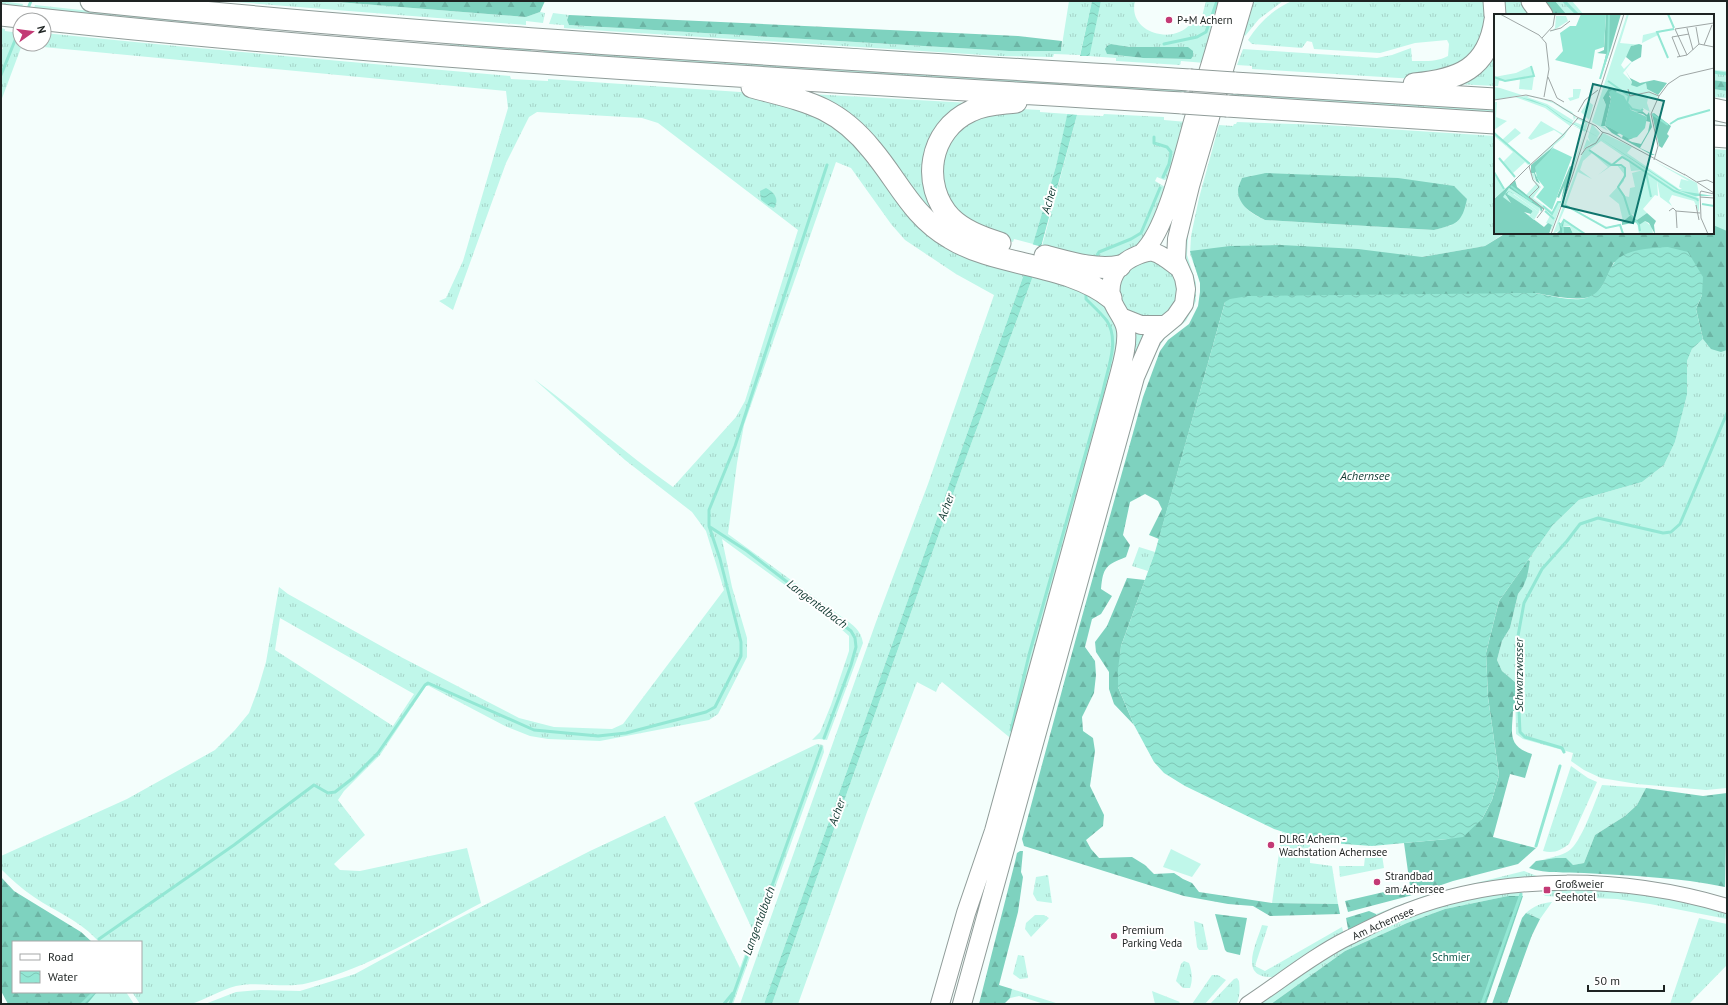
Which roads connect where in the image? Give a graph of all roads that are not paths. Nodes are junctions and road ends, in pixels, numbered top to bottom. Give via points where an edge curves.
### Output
1 (91, 1) edge
2 (1228, 1) edge
3 (1244, 1) edge
4 (1494, 1) edge
5 (1532, 1) edge
6 (1495, 14) edge
7 (1541, 14) edge
8 (52, 20) edge
9 (1494, 24) edge
10 (703, 74) junction
11 (1344, 90) junction
12 (1059, 96) junction
13 (1494, 99) edge
14 (1714, 109) edge
15 (1714, 112) edge
16 (1727, 112) edge
17 (1494, 122) edge
18 (1714, 136) edge
19 (1727, 137) edge
20 (1142, 253) junction
21 (1016, 254) junction
22 (1050, 264) junction
23 (1120, 266) junction
24 (1179, 268) junction
25 (1111, 298) junction
26 (1121, 317) junction
27 (1165, 325) junction
28 (1727, 906) edge
29 (940, 1004) edge
30 (962, 1004) edge
31 (1247, 1004) edge

1 - 11 highway, bridge via 607,44
2 - 20 main road via 1173,190 1155,235
3 - 24 main road via 1185,203 1176,252
4 - 6 highway
5 - 7 highway
8 - 10 highway via 322,46
9 - 11 highway via 1490,42 1482,55 1468,70 1454,77 1434,82
10 - 12 highway
10 - 21 highway via 791,96 832,114 865,141 912,206 931,226 959,243
11 - 13 highway
12 - 17 highway, bridge
12 - 21 highway via 971,111 948,129 934,155 934,188 950,217 964,228
14 - 16 highway
15 - 16 highway
18 - 19 highway
20 - 23 main road via 1129,258
20 - 24 main road via 1154,252
21 - 22 highway
22 - 23 highway
22 - 25 highway via 1103,291
23 - 25 main road via 1112,280
24 - 27 main road via 1186,283 1185,299 1178,314
25 - 26 main road
26 - 27 main road via 1141,324
26 - 29 main road via 1126,332 1124,348 1089,490 994,831 966,913
27 - 30 main road via 1148,345 1133,384
28 - 31 street, Am Achernsee via 1669,892 1623,885 1575,882 1513,885 1476,891 1405,911 1347,938

